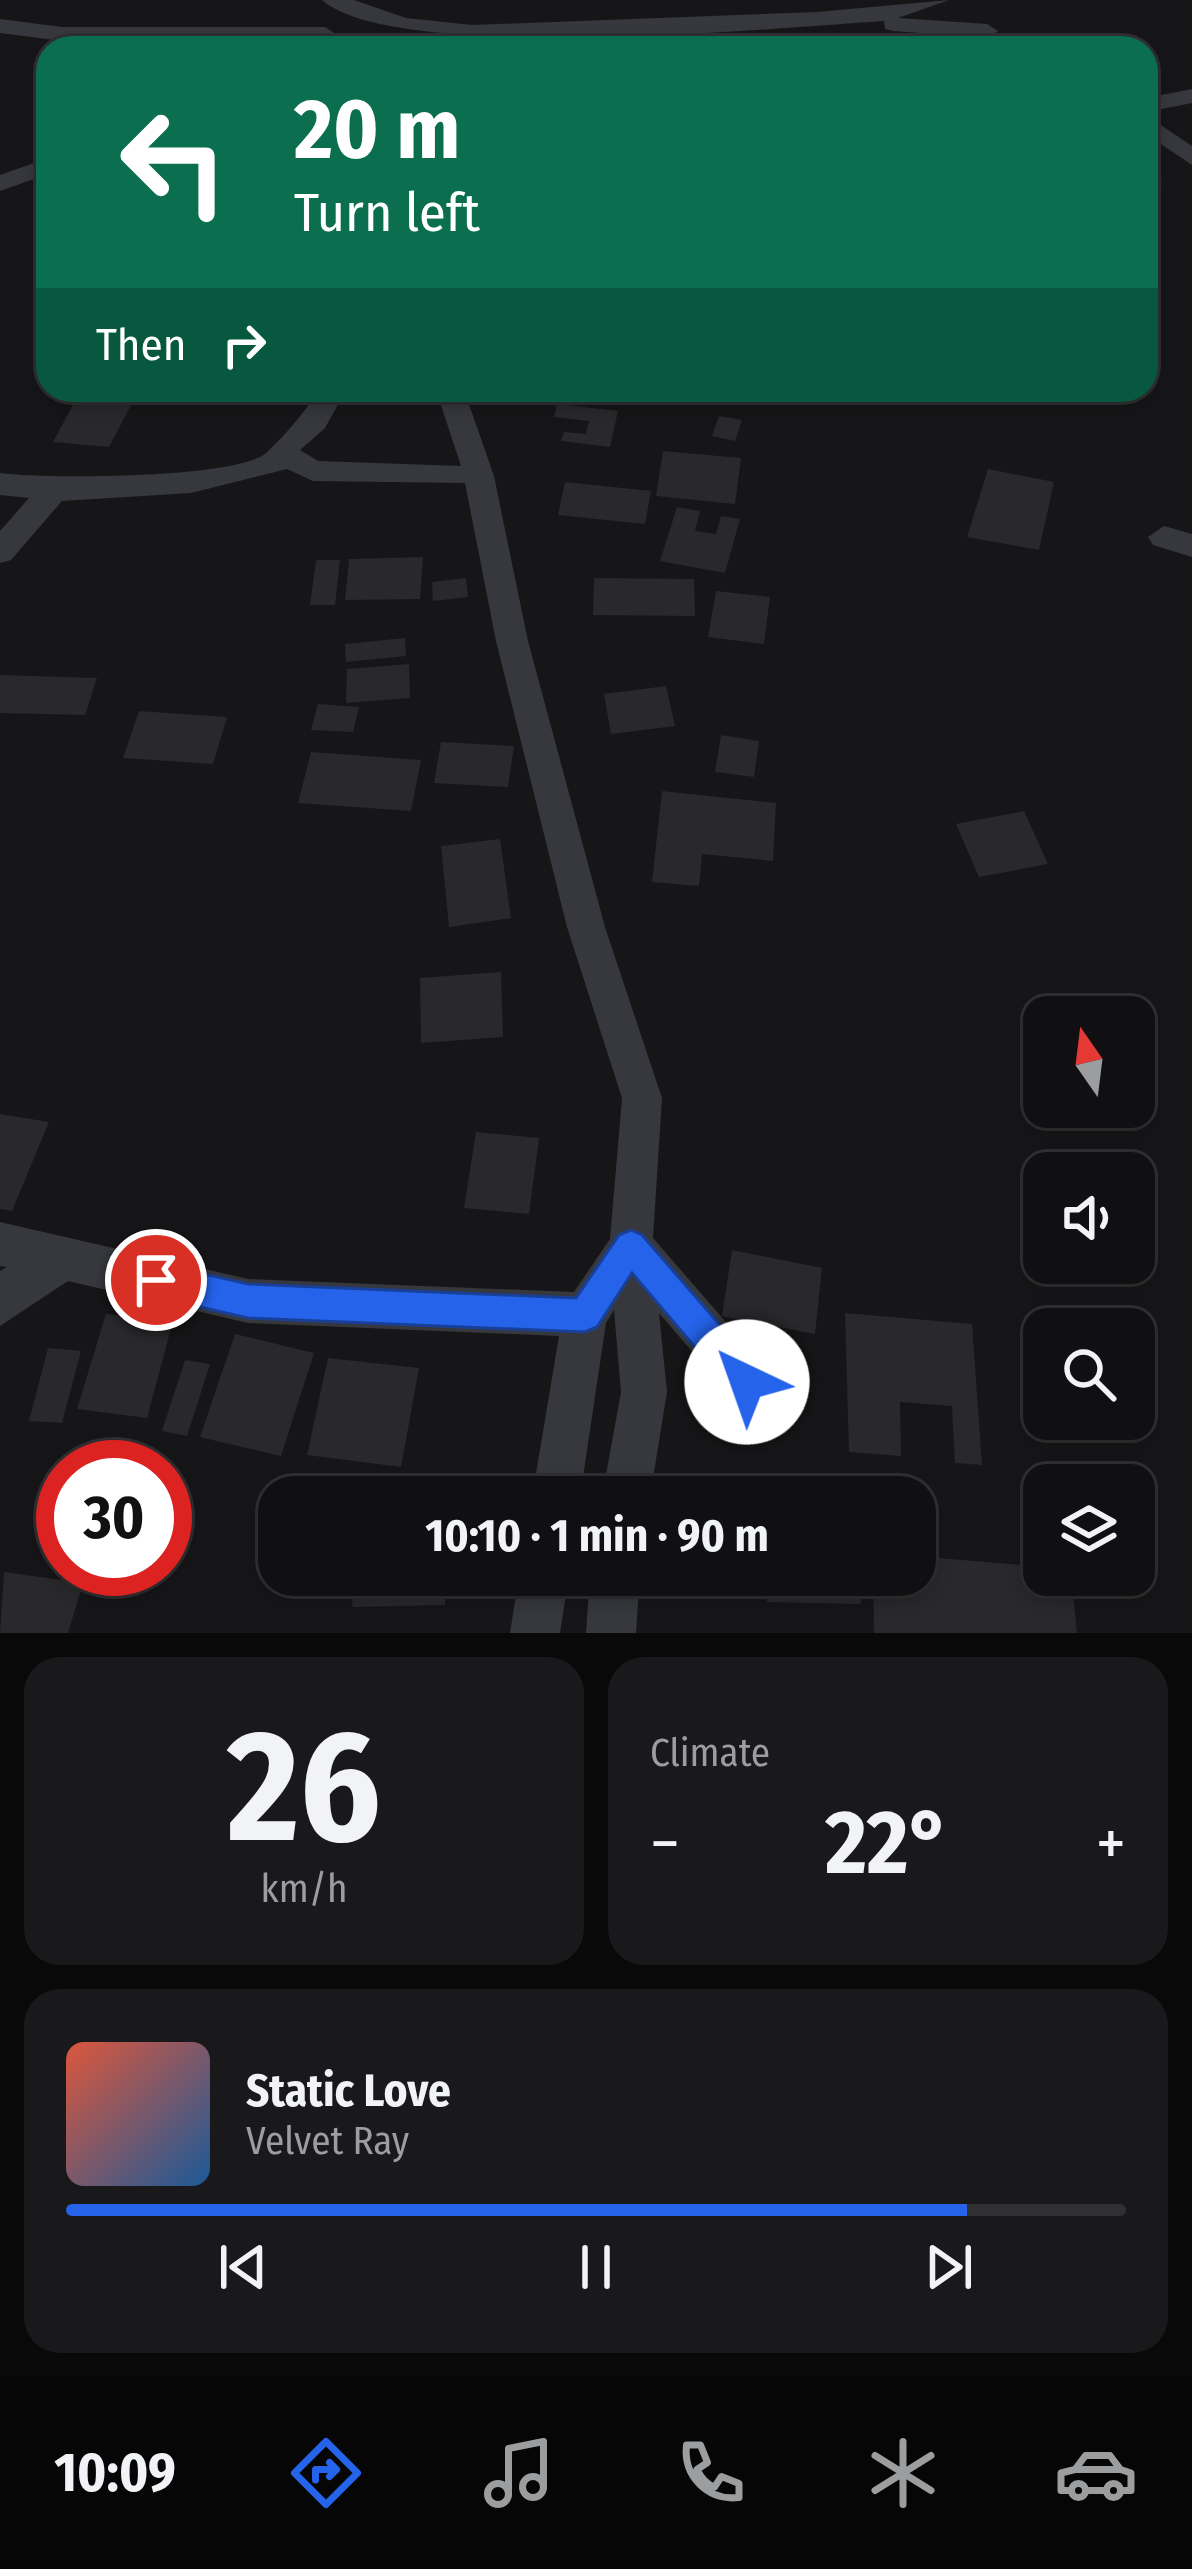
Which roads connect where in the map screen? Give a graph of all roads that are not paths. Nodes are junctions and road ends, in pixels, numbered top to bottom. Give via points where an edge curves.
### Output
1 (546, 0) edge
2 (935, 2) edge
3 (322, 6) edge
4 (817, 19) junction
5 (0, 26) edge
6 (554, 29) junction
7 (53, 33) junction
8 (0, 36) edge
9 (156, 36) edge
10 (328, 36) edge
11 (952, 36) edge
12 (989, 36) edge
13 (1192, 96) edge
14 (1158, 103) edge
15 (1158, 131) edge
16 (1192, 158) edge
17 (36, 170) edge
18 (0, 184) edge
19 (325, 402) edge
20 (455, 402) edge
21 (291, 458) junction
22 (457, 475) dead end
23 (0, 484) edge
24 (53, 491) junction
25 (0, 552) edge
26 (0, 1244) edge
27 (631, 1246) junction
28 (64, 1258) junction
29 (0, 1304) edge
30 (585, 1315) junction
31 (767, 1404) dead end
32 (559, 1476) edge
33 (630, 1476) edge
34 (541, 1596) edge
35 (614, 1596) edge
36 (535, 1633) edge
37 (611, 1633) edge

1 - 6 street
2 - 4 street
2 - 12 street
3 - 6 street via 433,29
3 - 10 street
4 - 6 street
4 - 11 street
5 - 7 street
7 - 8 street
7 - 9 street
13 - 14 street
15 - 16 street
17 - 18 street
19 - 21 street via 280,452
20 - 27 street via 586,927 642,1098
21 - 22 street via 314,471
21 - 24 street via 191,482
23 - 24 street
24 - 25 street
26 - 28 street
27 - 30 street
27 - 31 street
27 - 33 street via 644,1392
28 - 29 street
28 - 30 street via 248,1301
30 - 32 street
34 - 36 street
35 - 37 street

